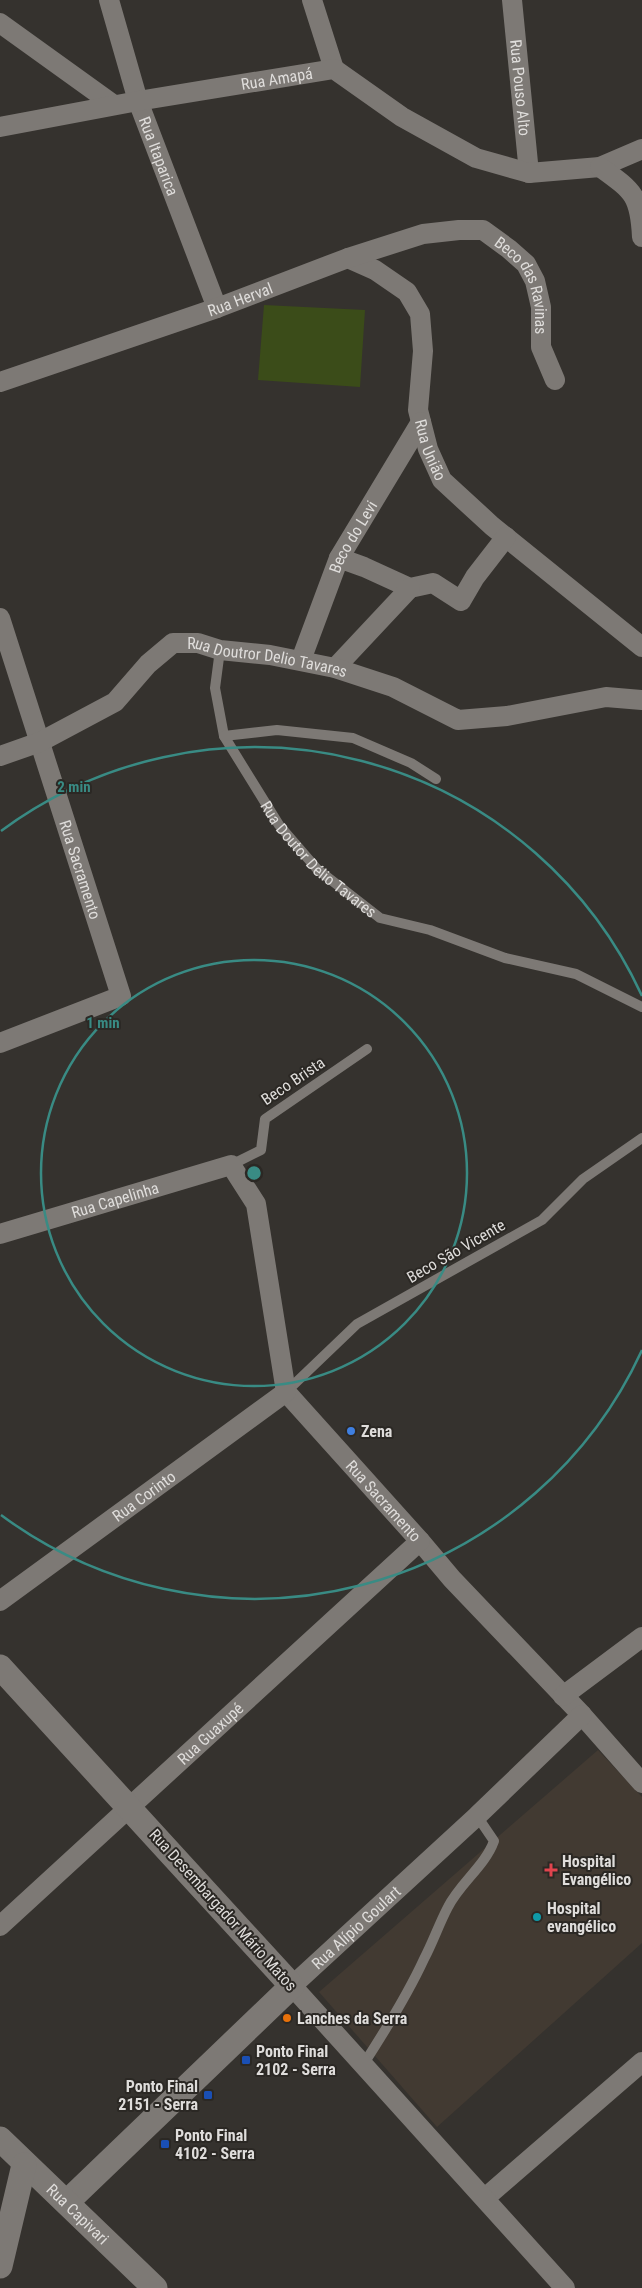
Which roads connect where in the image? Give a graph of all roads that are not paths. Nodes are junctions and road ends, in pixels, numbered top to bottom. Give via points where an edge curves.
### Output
1 (109, 0) edge
2 (312, 0) edge
3 (512, 0) edge
4 (0, 23) edge
5 (334, 69) junction
6 (138, 100) junction
7 (114, 105) junction
8 (0, 127) edge
9 (642, 149) edge
10 (600, 167) junction
11 (529, 173) junction
12 (483, 230) joint
13 (642, 238) edge
14 (348, 258) junction
15 (217, 308) junction
16 (555, 380) dead end
17 (0, 382) edge
18 (421, 422) junction
19 (506, 537) junction
20 (339, 558) junction
21 (410, 588) junction
22 (0, 618) edge
23 (642, 647) edge
24 (220, 650) junction
25 (301, 660) junction
26 (335, 668) junction
27 (642, 700) edge
28 (224, 736) junction
29 (40, 742) junction
30 (0, 756) edge
31 (436, 779) dead end
32 (642, 1007) edge
33 (0, 1043) edge
34 (367, 1049) dead end
35 (642, 1138) edge
36 (231, 1165) junction
37 (0, 1234) edge
38 (286, 1392) junction
39 (420, 1541) junction
40 (0, 1601) edge
41 (642, 1637) edge
42 (0, 1667) edge
43 (563, 1696) junction
44 (582, 1716) junction
45 (642, 1783) edge
46 (129, 1807) junction
47 (477, 1816) junction
48 (0, 1926) edge
49 (292, 1986) junction
50 (642, 2062) edge
51 (363, 2065) junction
52 (0, 2139) edge
53 (24, 2165) junction
54 (485, 2198) junction
55 (67, 2202) junction
56 (0, 2266) edge
57 (155, 2288) edge
58 (565, 2288) edge

1 - 6 street, Rua Itaparica
2 - 5 street
3 - 11 street, Rua Pouso Alto
4 - 7 street
5 - 6 street, Rua Amapá
5 - 11 street, Rua Amapá via 402,117 476,158
6 - 7 street, Rua Amapá
6 - 15 street, Rua Itaparica
7 - 8 street, Rua Amapá
9 - 10 street
10 - 11 street
10 - 13 street via 630,189 641,214
12 - 14 street, Rua Herval via 423,234
12 - 16 street, Beco das Ravinas via 526,264 535,281 541,307 541,347
14 - 15 street, Rua Herval
14 - 18 street, Rua União via 375,270 407,292 420,314 423,350 418,410
15 - 17 street, Rua Herval
18 - 19 street, Rua União via 428,449 442,480
18 - 20 street, Beco do Levi
19 - 21 street via 461,601 433,582
19 - 23 street, Rua União
20 - 21 street
20 - 25 street, Beco do Levi
21 - 26 street
22 - 29 street, Rua Sacramento
24 - 25 street, Rua Doutror Delio Tavares
24 - 28 lane, Rua Doutor Délio Tavares via 215,688
24 - 29 street, Rua Doutror Delio Tavares via 198,643 173,643 148,664 115,702
25 - 26 street, Rua Doutror Delio Tavares
26 - 27 street, Rua Doutror Delio Tavares via 393,687 458,720 506,716 606,697
28 - 31 lane via 277,730 353,738 411,763
28 - 32 lane, Rua Doutor Délio Tavares via 279,825 317,870 380,918 430,930 505,958 576,974
29 - 30 street
29 - 33 street, Rua Sacramento via 121,996
34 - 36 lane, Beco Brista via 265,1118 261,1150
35 - 38 lane, Beco São Vicente via 583,1179 542,1220 357,1324
36 - 37 street, Rua Capelinha
36 - 38 street via 256,1204
38 - 39 street, Rua Sacramento
38 - 40 street, Rua Corinto
39 - 43 street, Rua Sacramento
39 - 46 street, Rua Guaxupé
41 - 43 street
42 - 46 street, Rua Desembargador Mário Matos
43 - 44 street, Rua Sacramento
44 - 45 street, Rua Sacramento
44 - 47 street, Rua Alípio Goulart
46 - 48 street, Rua Guaxupé
46 - 49 street, Rua Desembargador Mário Matos
47 - 49 street, Rua Alípio Goulart
47 - 51 lane via 494,1841 490,1852 448,1906 394,2017
49 - 51 street, Rua Desembargador Mário Matos
49 - 55 street, Rua Alípio Goulart
50 - 54 street
51 - 54 street, Rua Desembargador Mário Matos
52 - 53 street, Rua Capivari
53 - 55 street, Rua Capivari
53 - 56 street
54 - 58 street, Rua Desembargador Mário Matos
55 - 57 street, Rua Capivari

